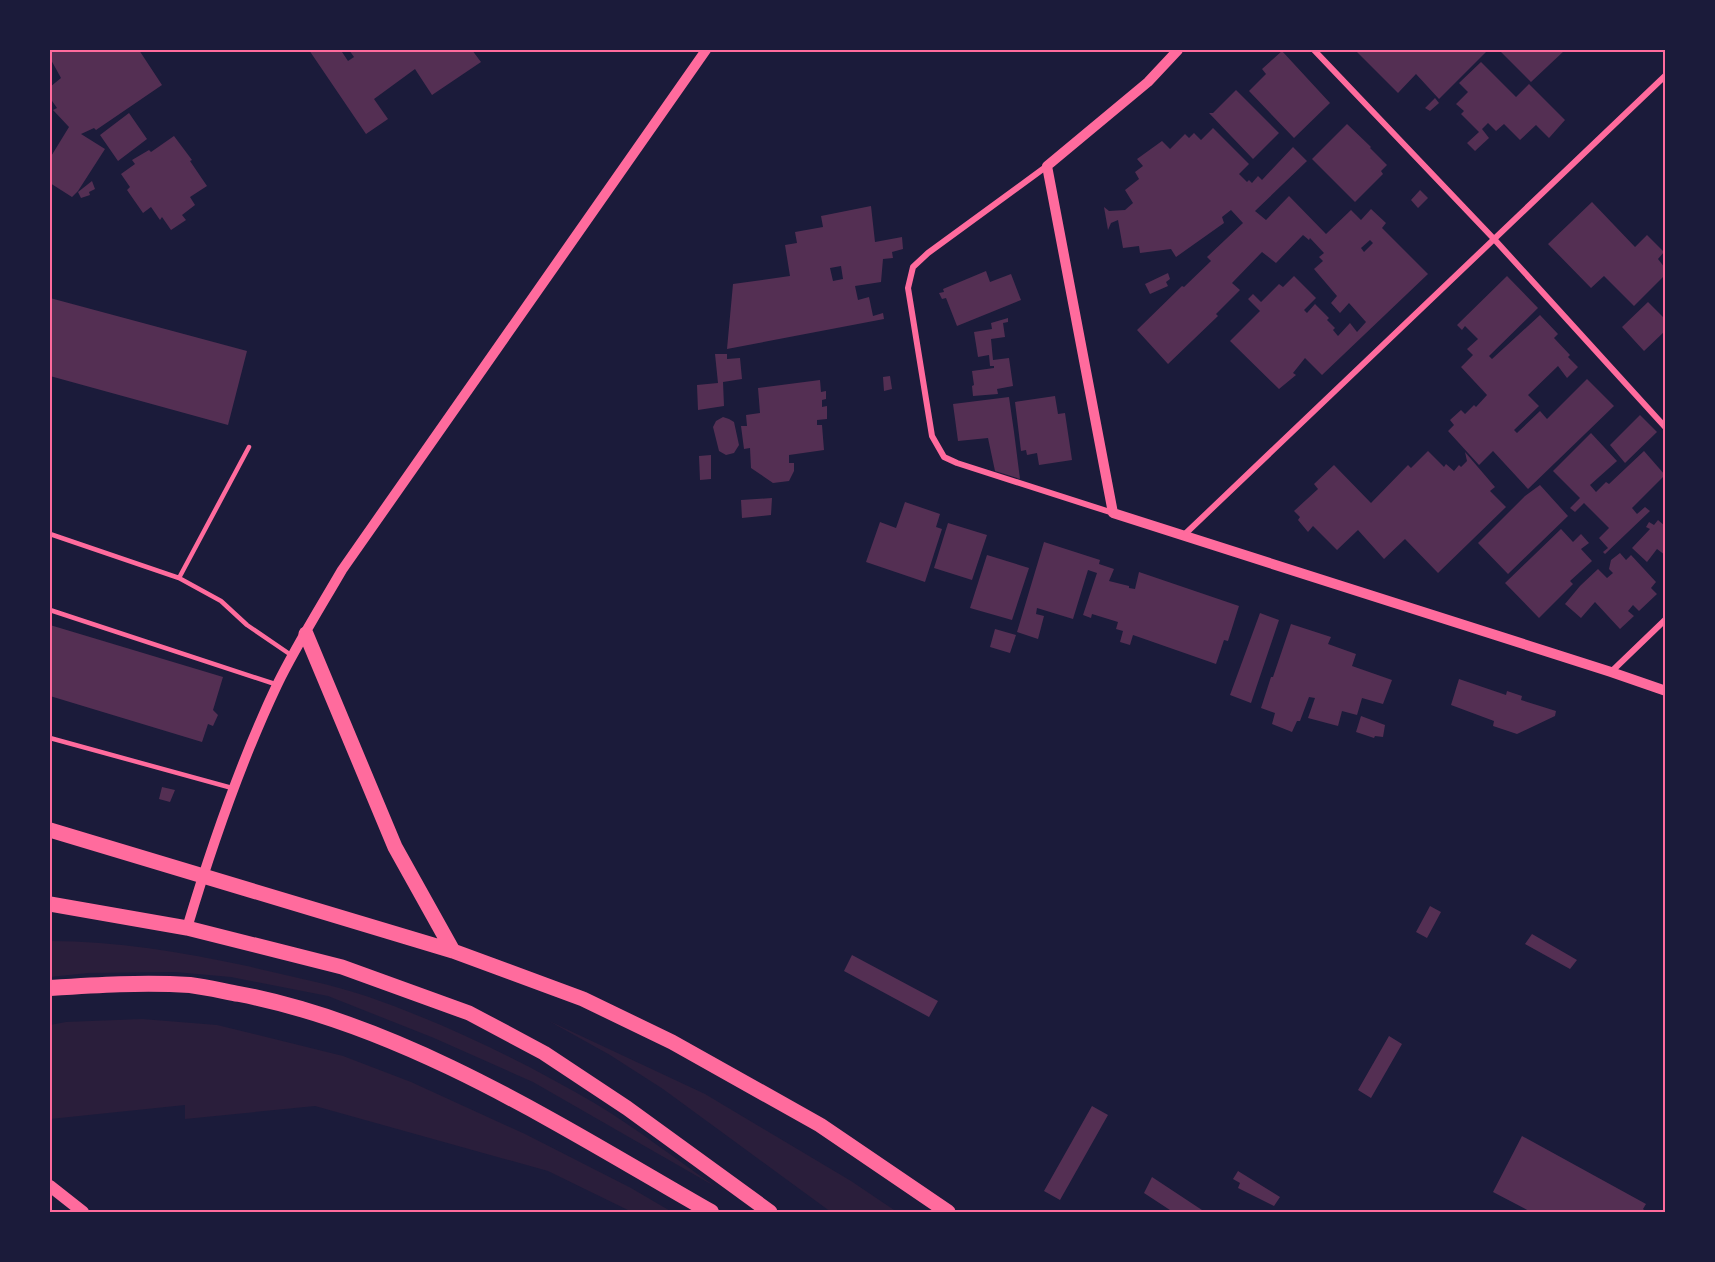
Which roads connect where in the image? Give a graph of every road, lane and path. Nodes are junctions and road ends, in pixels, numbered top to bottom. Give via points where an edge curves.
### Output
1 (706, 50) edge
2 (1178, 50) edge
3 (1314, 50) edge
4 (1665, 75) edge
5 (1047, 166) junction
6 (1494, 239) junction
7 (1665, 428) edge
8 (249, 447) dead end
9 (1113, 513) junction
10 (50, 534) edge
11 (1184, 535) junction
12 (179, 578) junction
13 (50, 610) edge
14 (1665, 620) edge
15 (306, 634) junction
16 (292, 656) junction
17 (1611, 672) junction
18 (278, 685) junction
19 (1665, 691) edge
20 (50, 738) edge
21 (235, 789) junction
22 (50, 830) edge
23 (203, 875) junction
24 (50, 904) edge
25 (187, 928) junction
26 (453, 951) junction
27 (50, 988) edge
28 (50, 1186) edge
29 (83, 1212) edge
30 (711, 1212) edge
31 (770, 1212) edge
32 (948, 1212) edge

1 - 15 street via 342,570
2 - 5 street via 1148,82
3 - 6 street
4 - 6 street
5 - 9 street
5 - 9 street via 914,267 908,288 932,436 944,457 957,463
6 - 7 street
6 - 11 street
8 - 12 lane
9 - 11 street
10 - 12 lane
11 - 17 street
12 - 16 lane via 221,601 247,625
13 - 18 lane
14 - 17 street
15 - 16 street
15 - 26 main road via 395,847
16 - 18 street
17 - 19 street
18 - 21 street
20 - 21 lane
21 - 23 street
22 - 23 main road
23 - 25 street
23 - 26 main road
24 - 25 main road
25 - 31 main road via 342,967 469,1013 544,1053
26 - 32 main road via 583,999 672,1042 819,1125
27 - 30 highway via 126,983 192,986 270,1000 342,1021 445,1065
28 - 29 main road

